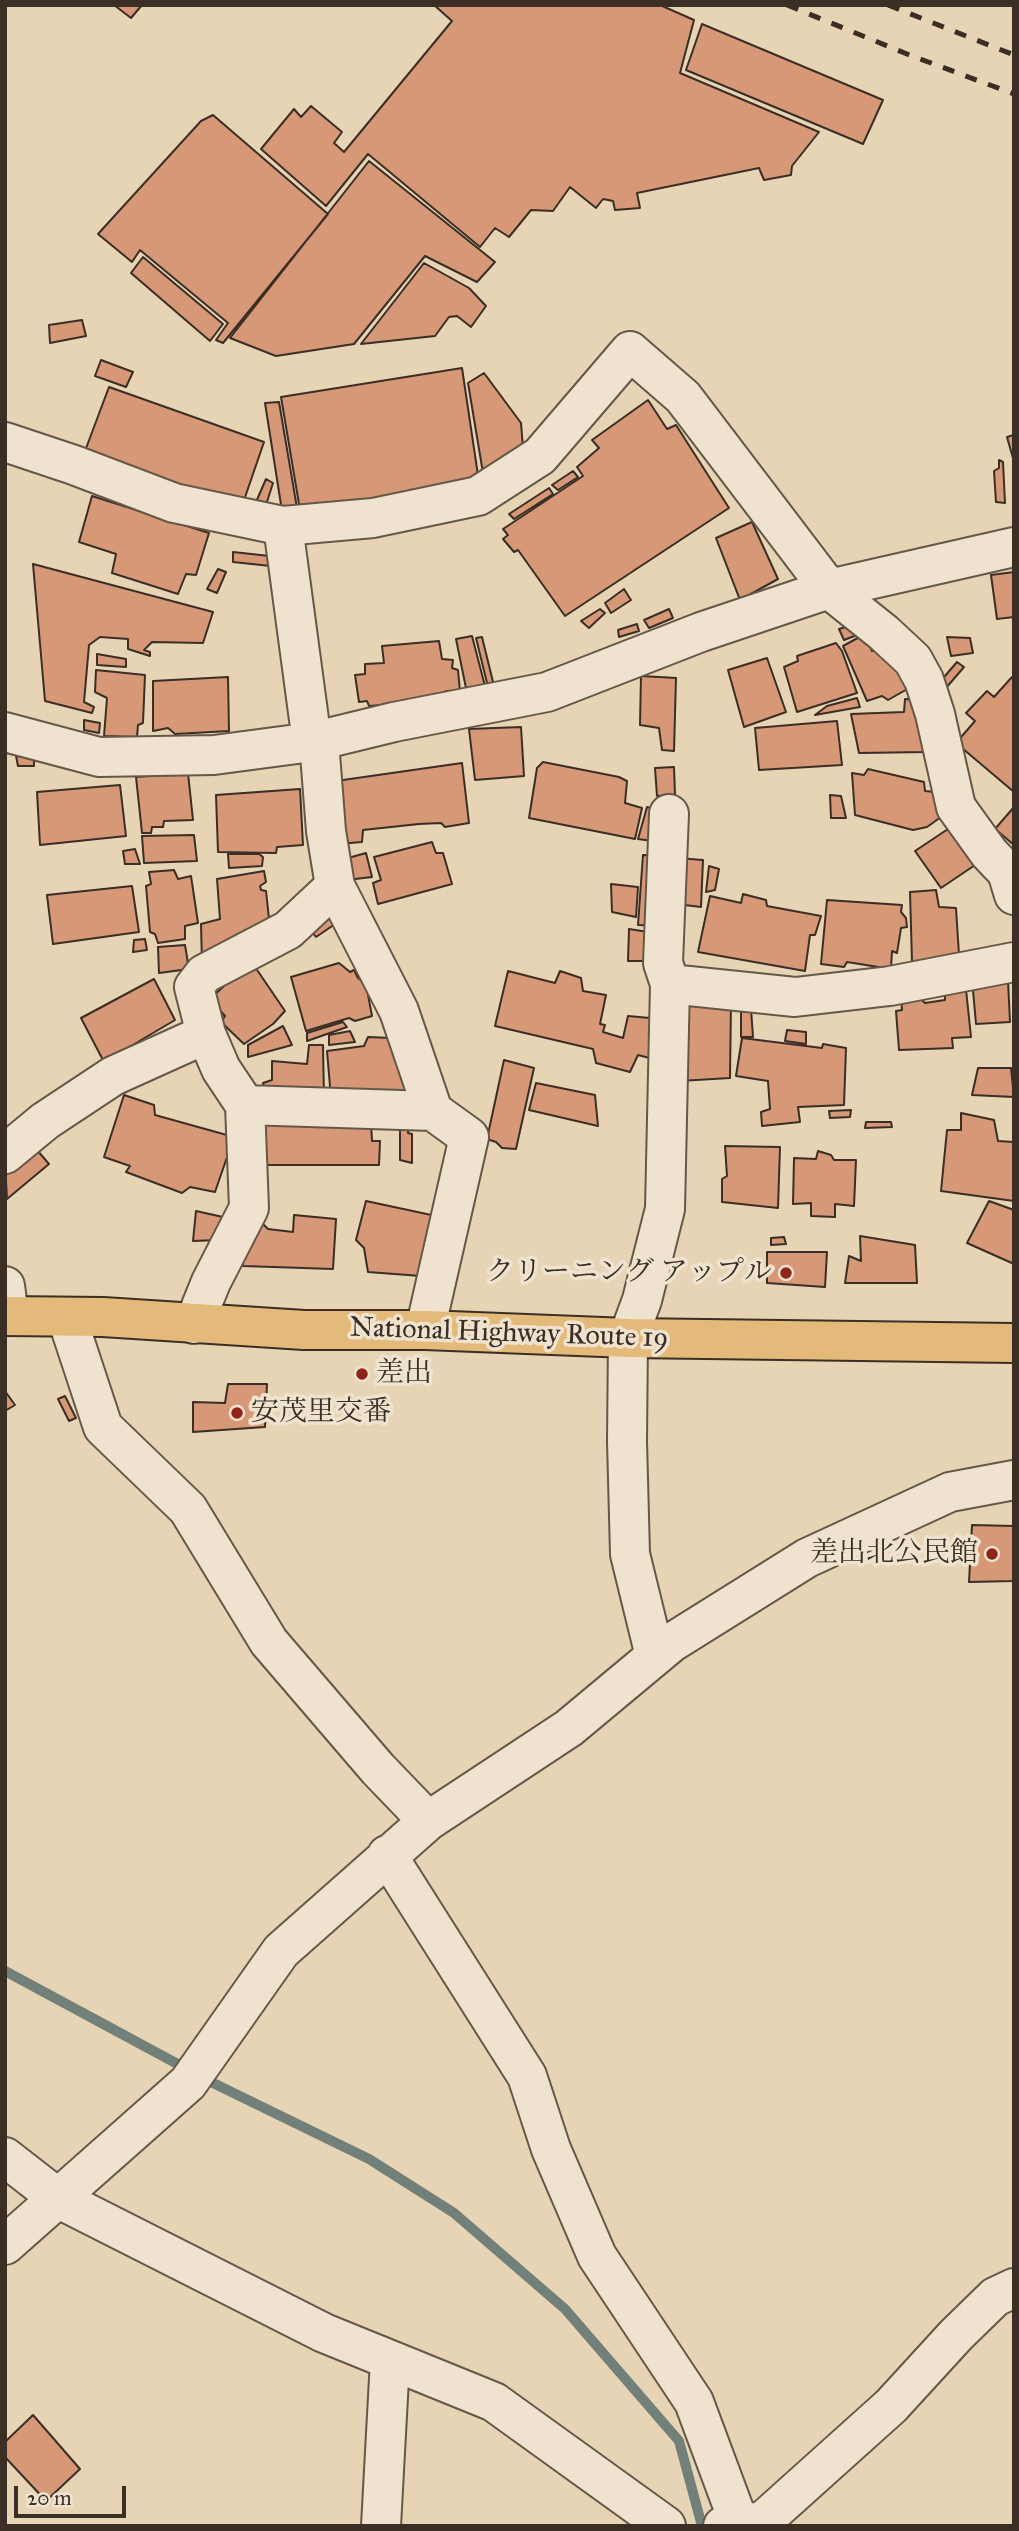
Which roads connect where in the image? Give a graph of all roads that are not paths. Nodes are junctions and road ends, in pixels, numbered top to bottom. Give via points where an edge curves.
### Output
1 (5, 442) edge
2 (283, 526) junction
3 (1014, 547) edge
4 (829, 589) junction
5 (5, 732) edge
6 (316, 742) junction
7 (669, 814) dead end
8 (335, 886) junction
9 (1014, 895) edge
10 (1014, 962) edge
11 (670, 984) junction
12 (206, 1034) junction
13 (245, 1105) junction
14 (433, 1111) junction
15 (5, 1154) edge
16 (7, 1306) edge
17 (67, 1318) junction
18 (194, 1324) junction
19 (425, 1330) junction
20 (628, 1338) junction
21 (1014, 1343) edge
22 (1014, 1480) edge
23 (655, 1656) junction
24 (428, 1821) junction
25 (387, 1855) junction
26 (5, 2157) edge
27 (59, 2199) junction
28 (5, 2245) edge
29 (1014, 2288) edge
30 (390, 2360) junction
31 (747, 2524) edge
32 (381, 2526) edge
33 (666, 2526) edge

1 - 2 street via 174,503
2 - 4 street via 373,518 478,496 540,456 630,351 683,397
2 - 6 street
3 - 4 street
4 - 6 street via 701,632 547,692
4 - 9 street via 913,660 925,680 935,714 956,807 1007,872
5 - 6 street via 99,757 214,755
6 - 8 street
7 - 11 street via 663,963
8 - 12 street via 288,930 204,974 194,988
8 - 14 street via 399,1011
10 - 11 street via 890,986 795,997
11 - 20 street via 665,1209
12 - 13 street via 221,1069
12 - 15 street via 113,1076
13 - 14 street
13 - 18 street via 249,1208
14 - 19 street via 469,1138
16 - 17 highway, National Highway Route 19
17 - 18 highway, National Highway Route 19
17 - 24 street via 103,1427 188,1509 270,1642
18 - 19 highway, National Highway Route 19
19 - 20 highway, National Highway Route 19
20 - 21 highway, National Highway Route 19
20 - 23 street via 630,1554
22 - 23 street via 950,1492 807,1558
23 - 24 street via 569,1728
24 - 25 street
25 - 27 street via 281,1951 194,2075
25 - 31 street via 527,2077 551,2149 597,2256 694,2402
26 - 27 street
27 - 28 street
27 - 30 street via 324,2333
29 - 31 street via 995,2297 891,2406
30 - 32 street
30 - 33 street via 494,2402

